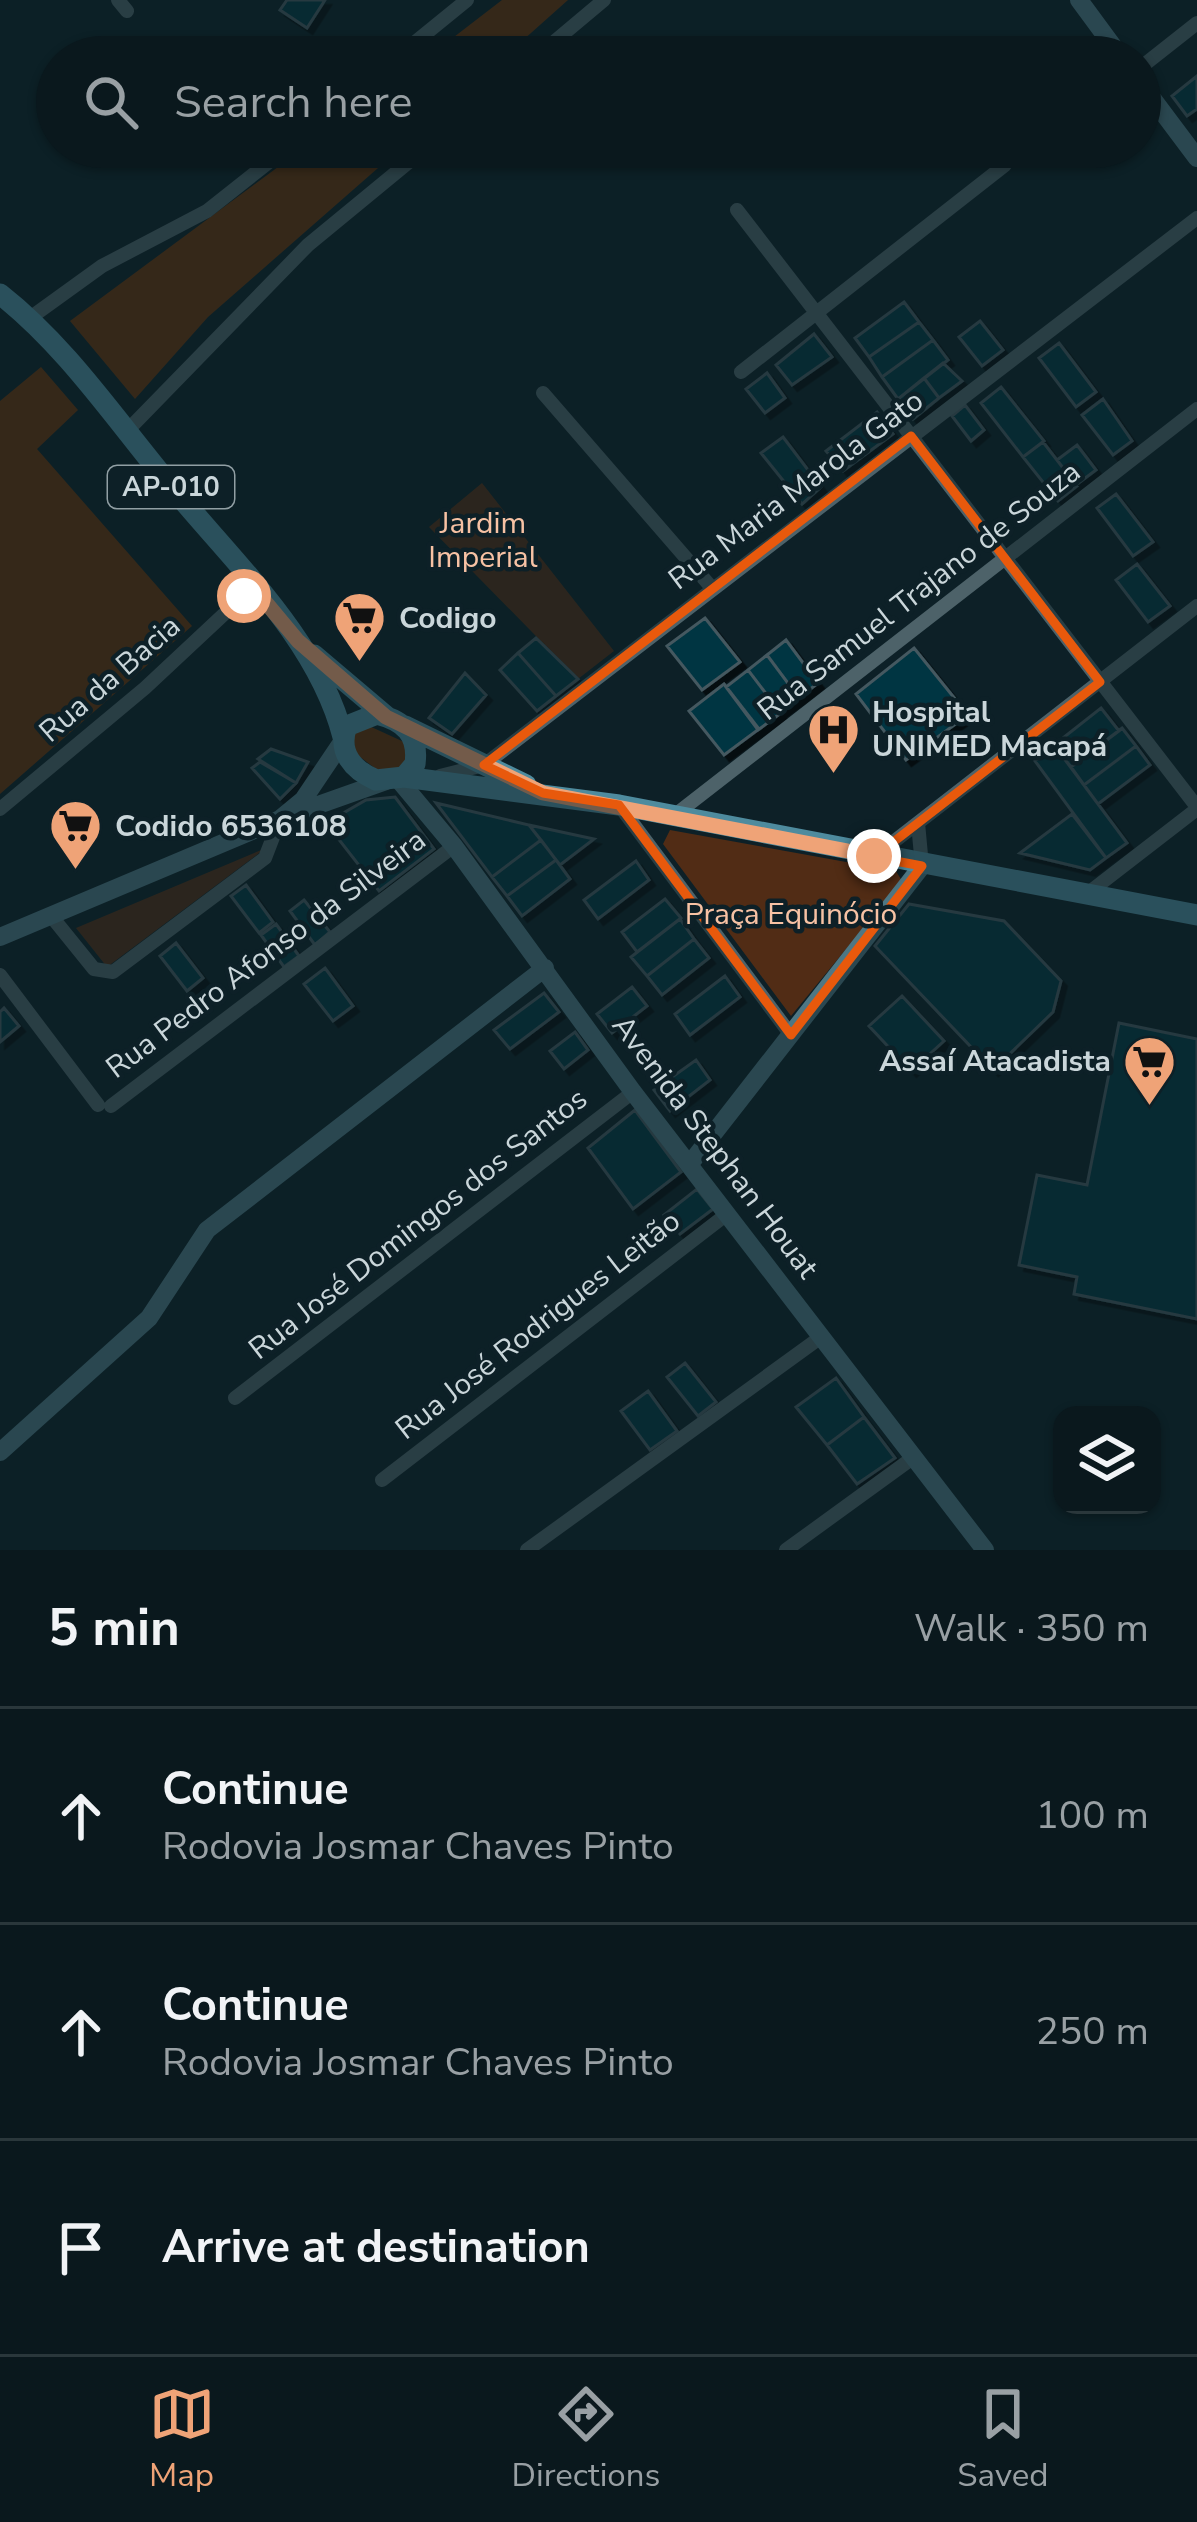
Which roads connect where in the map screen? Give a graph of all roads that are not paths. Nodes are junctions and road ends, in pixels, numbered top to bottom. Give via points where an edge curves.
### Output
1 (467, 0) edge
2 (604, 0) edge
3 (1079, 0) edge
4 (1197, 23) edge
5 (423, 36) edge
6 (561, 36) edge
7 (1106, 36) edge
8 (1161, 51) edge
9 (1161, 110) edge
10 (1197, 158) edge
11 (261, 168) edge
12 (402, 168) edge
13 (1001, 168) edge
14 (737, 210) dead end
15 (1197, 218) edge
16 (0, 294) edge
17 (816, 313) junction
18 (30, 318) junction
19 (741, 372) dead end
20 (543, 392) dead end
21 (1197, 410) edge
22 (126, 432) junction
23 (911, 436) junction
24 (1005, 559) junction
25 (253, 587) junction
26 (712, 588) junction
27 (1197, 606) edge
28 (298, 641) junction
29 (1100, 682) junction
30 (396, 721) junction
31 (343, 740) junction
32 (484, 765) junction
33 (401, 779) junction
34 (543, 793) junction
35 (619, 805) junction
36 (1197, 808) edge
37 (0, 809) edge
38 (675, 816) junction
39 (280, 819) junction
40 (918, 823) junction
41 (454, 846) junction
42 (874, 856) junction
43 (922, 866) junction
44 (1087, 895) junction
45 (1197, 915) edge
46 (52, 917) junction
47 (0, 937) edge
48 (545, 968) junction
49 (0, 975) edge
50 (791, 1035) junction
51 (633, 1092) junction
52 (689, 1165) junction
53 (727, 1214) junction
54 (821, 1337) junction
55 (236, 1398) dead end
56 (0, 1452) edge
57 (914, 1457) junction
58 (382, 1480) dead end
59 (527, 1550) edge
60 (786, 1550) edge
61 (985, 1550) edge

1 - 5 street
2 - 6 street
3 - 7 main road
4 - 8 street
9 - 10 main road
11 - 18 street via 207,211 102,266
12 - 22 street via 308,245
13 - 17 street
14 - 17 street
15 - 23 street, Rua Maria Marola Gato
16 - 18 main road, AP-010
17 - 19 street
17 - 23 street
18 - 22 main road, AP-010
20 - 26 street
21 - 24 street, Rua Samuel Trajano de Souza
22 - 25 main road, AP-010
23 - 24 street
23 - 26 street, Rua Maria Marola Gato
24 - 29 street
24 - 38 street, Rua Samuel Trajano de Souza
25 - 28 main road, AP-010
25 - 37 street, Rua da Bacia
26 - 32 street, Rua Maria Marola Gato
27 - 29 street
28 - 30 main road, AP-010
28 - 31 main road, AP-010 via 329,692
29 - 36 street
29 - 40 street
30 - 31 main road via 360,718
30 - 32 main road, AP-010
30 - 33 main road via 417,748 416,764
31 - 33 main road, AP-010 via 356,768
31 - 39 main road via 303,800
32 - 33 street, Rua Maria Marola Gato
32 - 34 main road, AP-010
33 - 34 main road, AP-010
33 - 39 main road
33 - 41 main road, Avenida Stephan Houat
34 - 35 main road, AP-010
35 - 38 main road, AP-010
35 - 50 street
36 - 44 street
38 - 42 main road, AP-010
39 - 46 main road
39 - 46 street via 265,858 113,973 94,969
40 - 42 street
40 - 43 street
41 - 48 main road, Avenida Stephan Houat
41 - 49 street, Rua Pedro Afonso da Silveira via 104,1106
42 - 43 main road, AP-010
43 - 44 main road, AP-010
43 - 50 main road
44 - 45 main road, AP-010
46 - 47 main road
48 - 51 main road, Avenida Stephan Houat
48 - 56 main road via 207,1230 149,1318
50 - 52 main road
51 - 52 main road, Avenida Stephan Houat
51 - 55 street, Rua José Domingos dos Santos
52 - 53 main road, Avenida Stephan Houat
53 - 54 main road, Avenida Stephan Houat
53 - 58 street, Rua José Rodrigues Leitão
54 - 57 main road, Avenida Stephan Houat
54 - 59 street
57 - 60 street
57 - 61 main road, Avenida Stephan Houat

